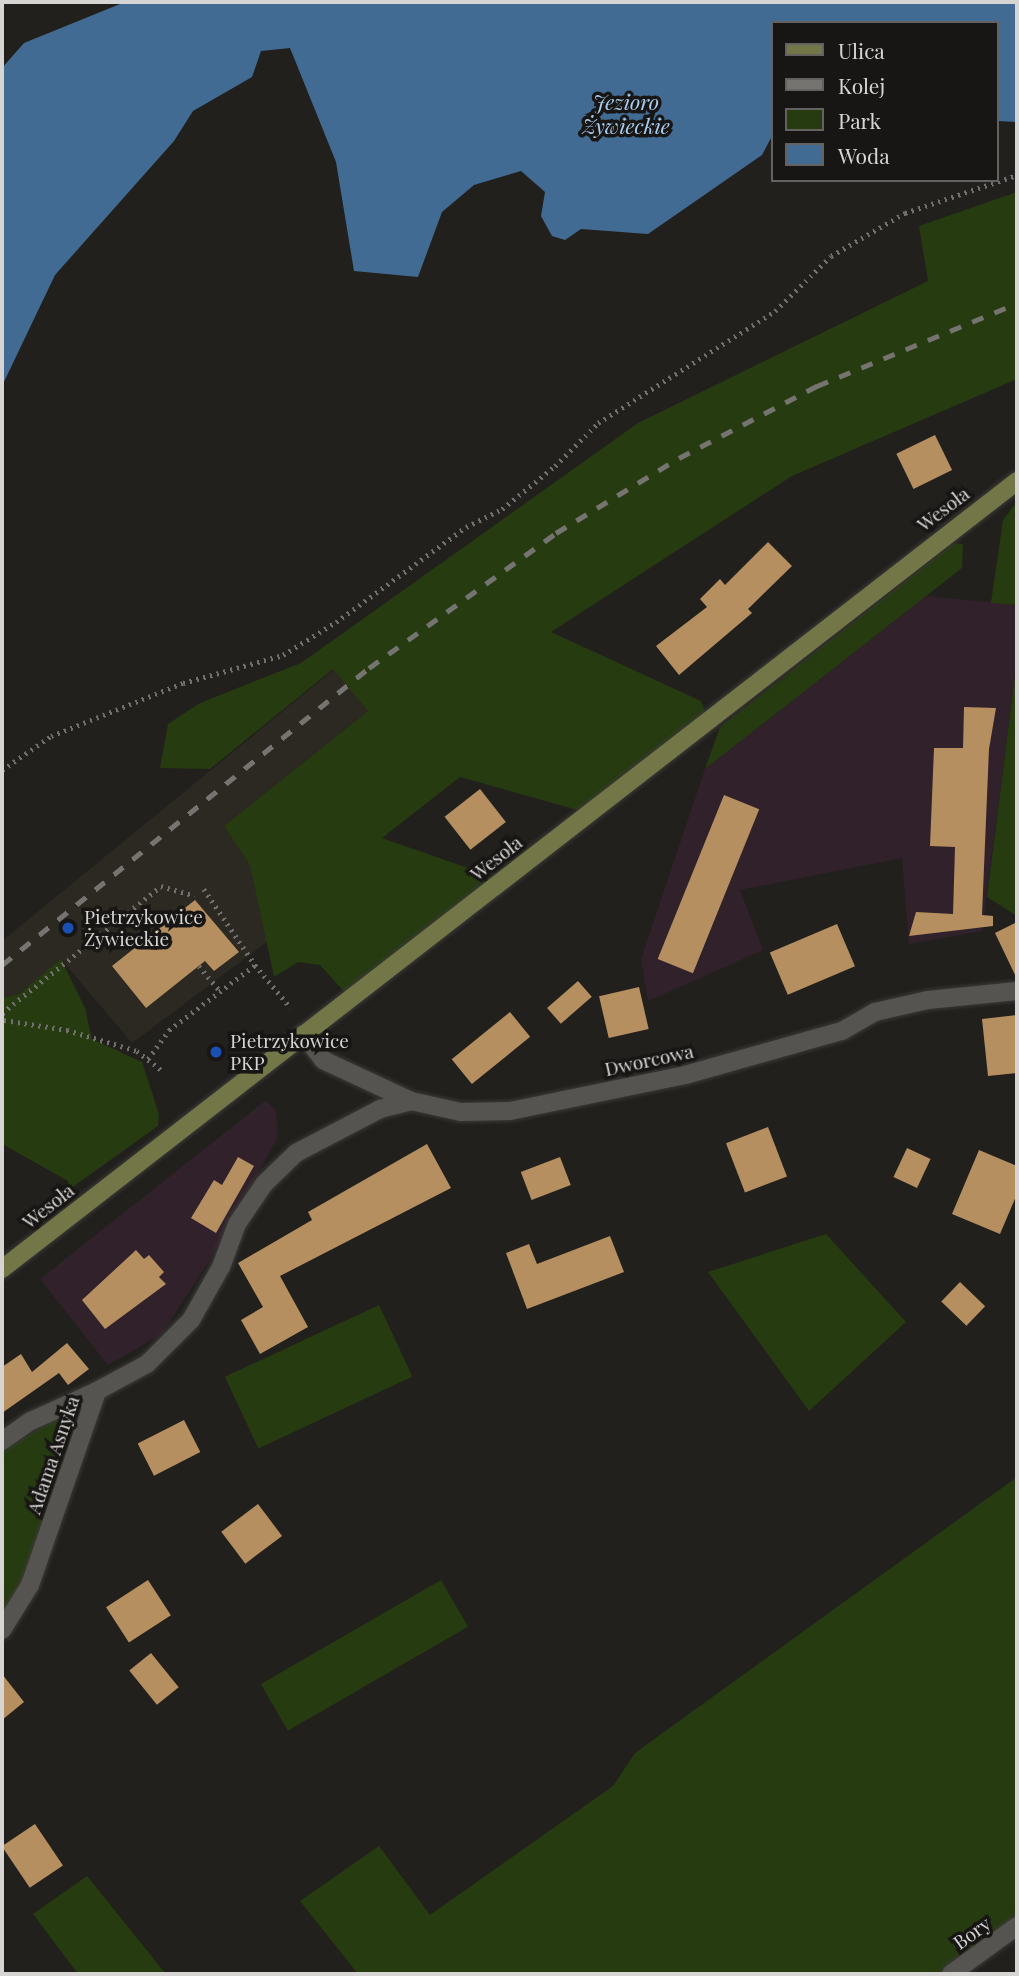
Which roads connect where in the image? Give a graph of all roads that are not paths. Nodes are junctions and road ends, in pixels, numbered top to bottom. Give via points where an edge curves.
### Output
1 (1017, 481) edge
2 (1017, 991) edge
3 (303, 1034) junction
4 (411, 1101) junction
5 (2, 1269) edge
6 (97, 1391) junction
7 (2, 1441) edge
8 (2, 1630) edge
9 (1017, 1926) edge
10 (951, 1974) edge

1 - 3 main road, Wesoła
2 - 4 street, Dworcowa via 928,1000 875,1012 842,1031 685,1075 510,1111 461,1112
3 - 4 street, Dworcowa via 323,1060
3 - 5 main road, Wesoła
4 - 6 street, Adama Asnyka via 380,1109 296,1153 264,1184 237,1224 221,1267 191,1320 147,1364
6 - 7 street via 31,1421
6 - 8 street, Adama Asnyka via 30,1585
9 - 10 street, Bory

